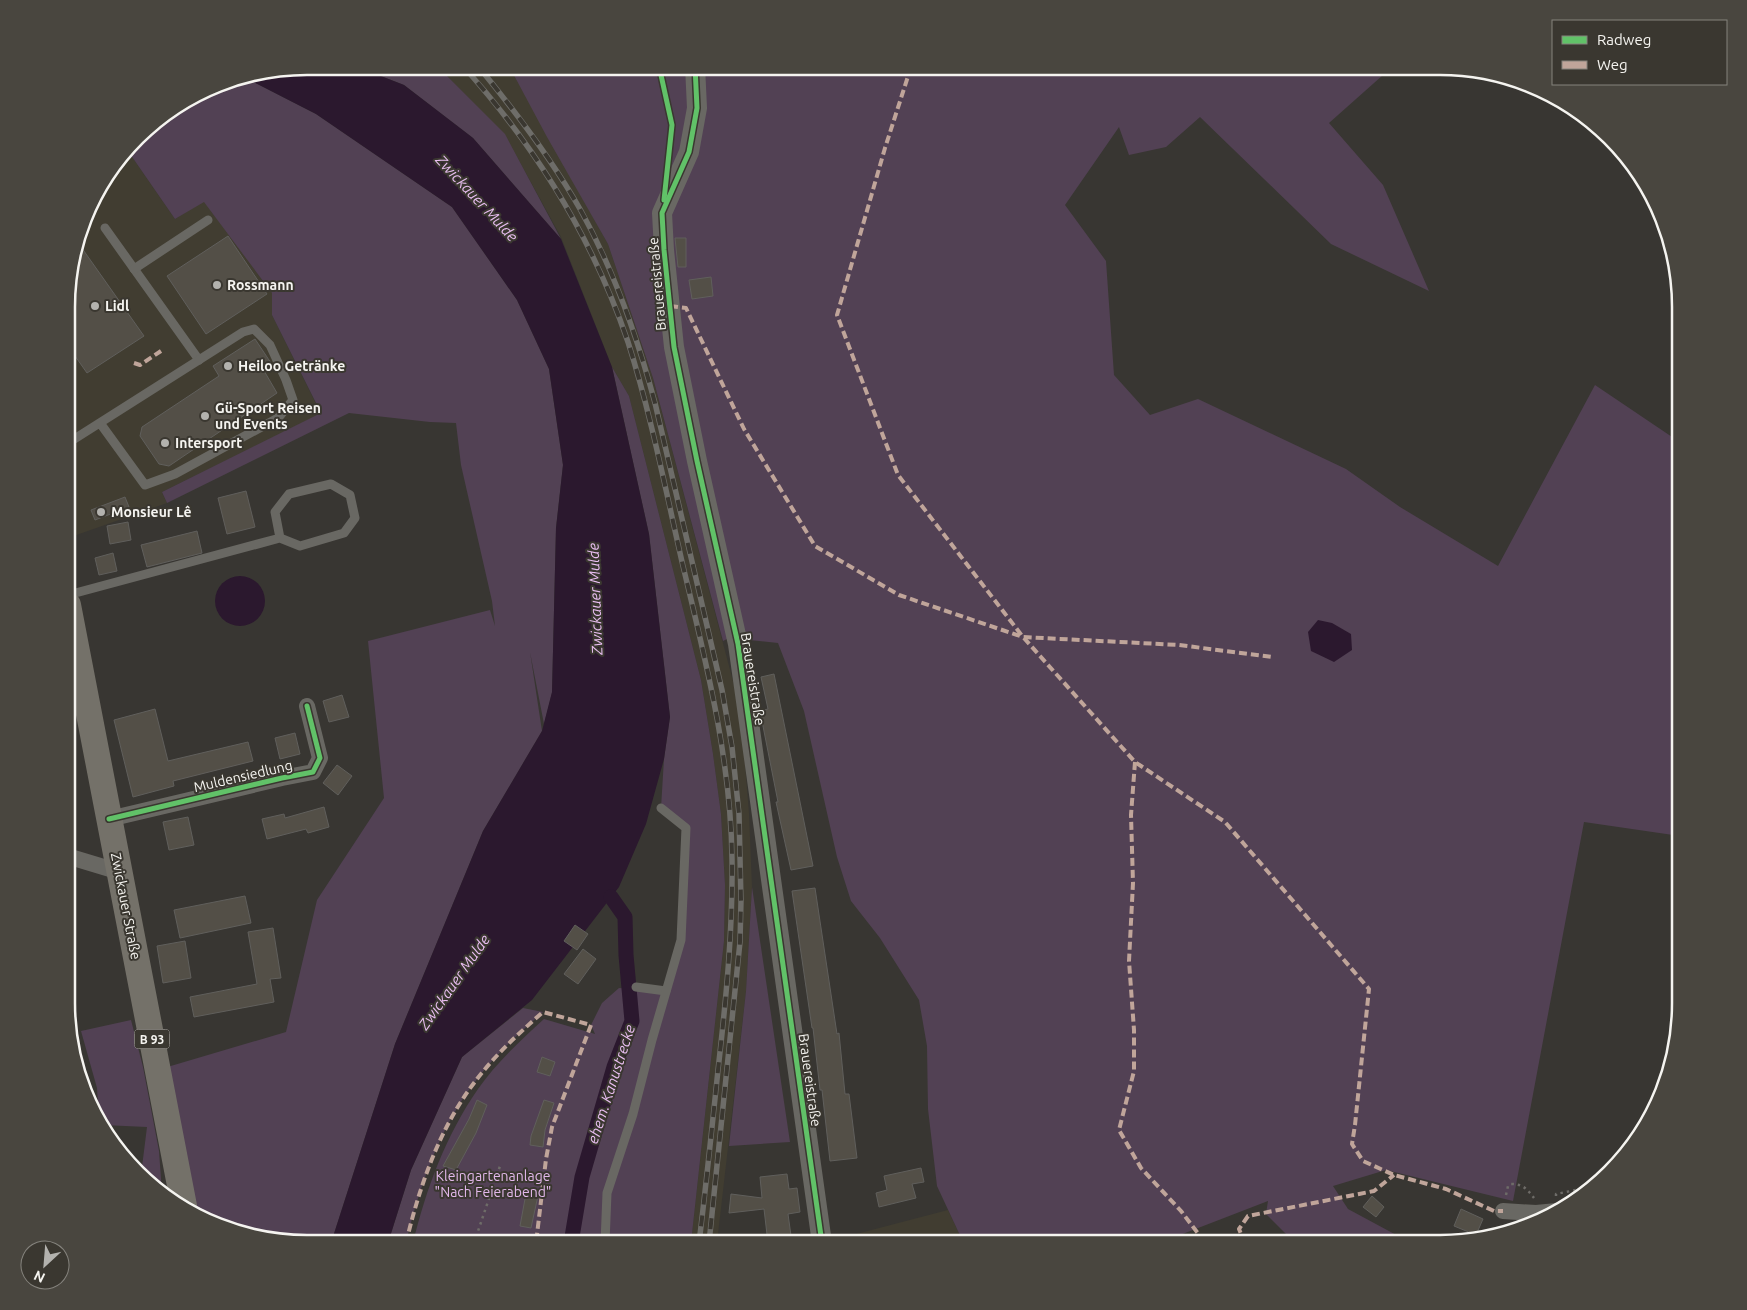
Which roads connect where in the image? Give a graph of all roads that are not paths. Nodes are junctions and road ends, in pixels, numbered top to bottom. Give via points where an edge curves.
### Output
1 (695, 75) edge
2 (208, 220) dead end
3 (105, 228) dead end
4 (134, 269) junction
5 (199, 360) junction
6 (100, 423) junction
7 (75, 439) edge
8 (280, 538) junction
9 (75, 593) edge
10 (75, 642) edge
11 (306, 706) dead end
12 (661, 808) dead end
13 (109, 819) junction
14 (75, 858) edge
15 (120, 872) junction
16 (636, 987) dead end
17 (666, 991) junction
18 (183, 1199) edge
19 (1547, 1209) edge
20 (1503, 1211) road end
21 (605, 1235) edge
22 (821, 1235) edge

1 - 22 street, Brauereistraße via 697,108 689,152 662,213 674,347 738,644
2 - 4 lane
3 - 4 lane
4 - 5 lane
5 - 6 lane
5 - 6 lane via 243,332 254,329 270,345 292,400 278,418 175,474 145,485
6 - 7 lane
8 - 8 lane via 300,546 344,533 355,518 350,495 331,484 289,494 275,512
8 - 9 lane
10 - 13 main road, Zwickauer Straße / B 93
11 - 13 street, Muldensiedlung via 320,758 312,772
12 - 17 lane via 686,828 681,940
13 - 15 main road, Zwickauer Straße / B 93
14 - 15 street
15 - 18 main road, Zwickauer Straße / B 93
16 - 17 lane
17 - 21 lane via 633,1114 607,1193
19 - 20 street via 1536,1213

